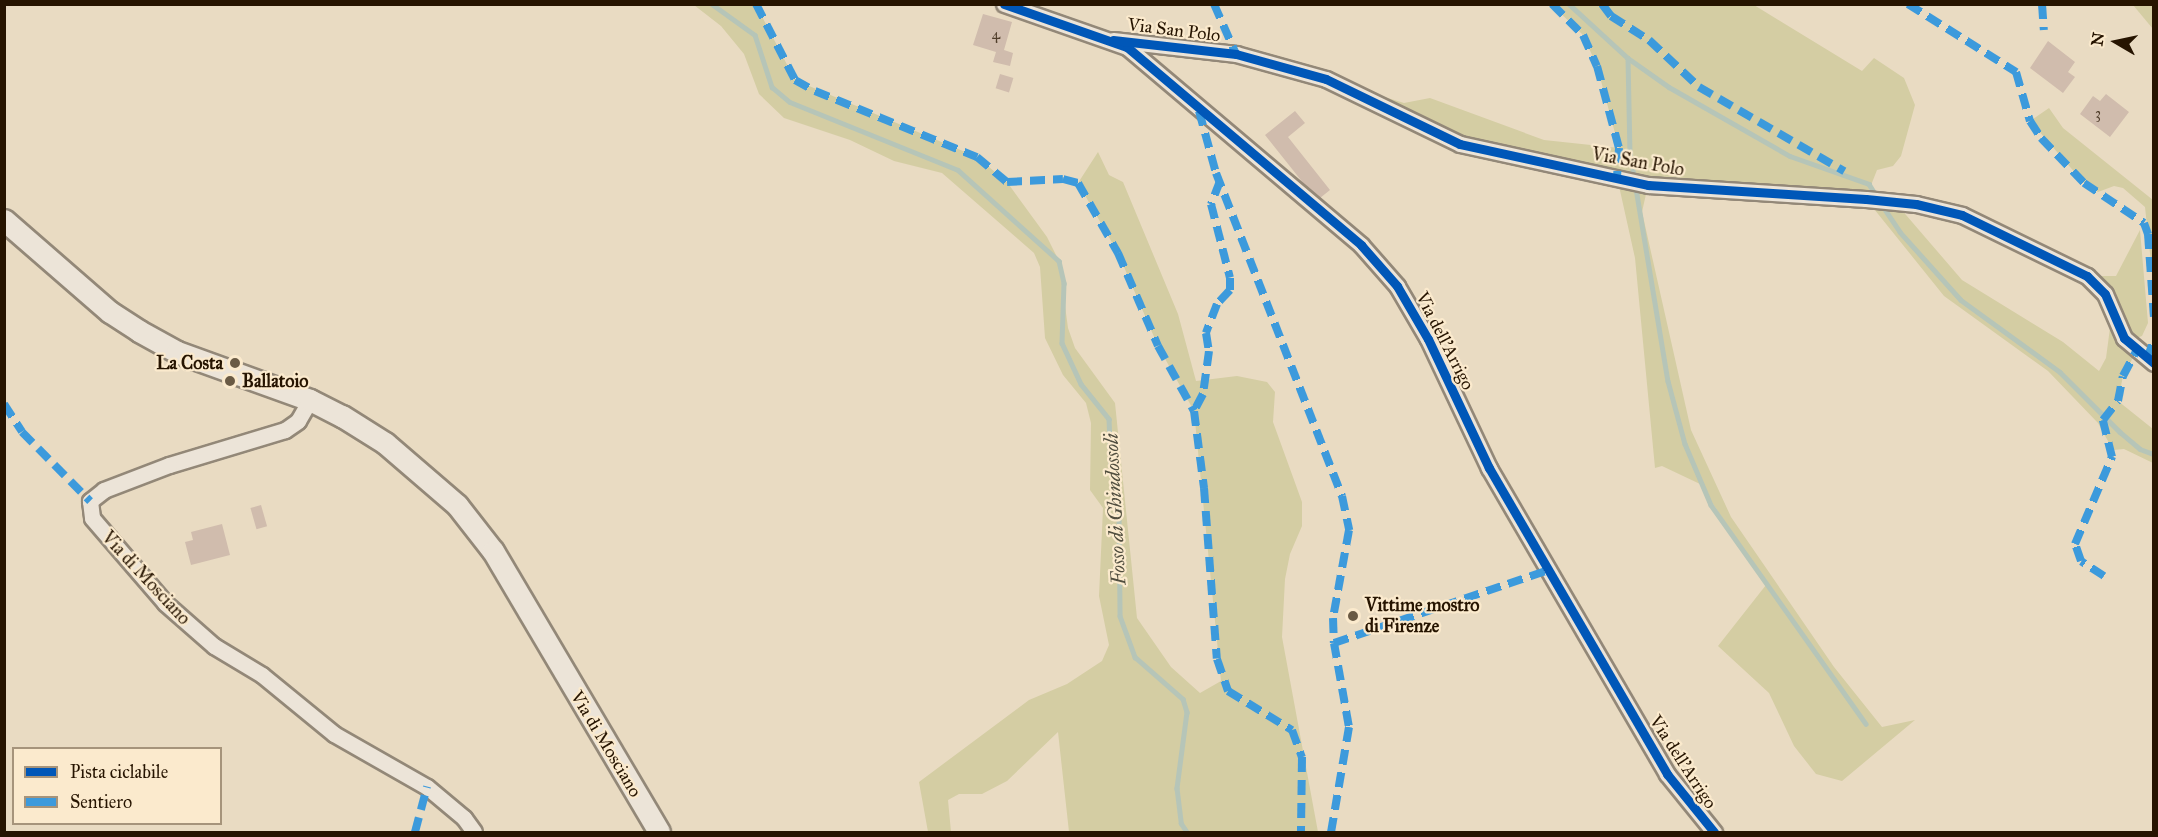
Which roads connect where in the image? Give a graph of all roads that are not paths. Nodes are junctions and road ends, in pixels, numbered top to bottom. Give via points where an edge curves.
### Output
1 (1004, 4) edge
2 (1113, 40) junction
3 (4, 220) edge
4 (2154, 363) edge
5 (310, 400) junction
6 (474, 832) edge
7 (660, 832) edge
8 (1714, 832) edge

1 - 2 street, Via dell'Arrigo
2 - 4 street, Via San Polo via 1236,54 1326,79 1460,144 1648,185 1885,200 1962,215 2087,276 2105,294 2124,338
2 - 8 street, Via dell'Arrigo via 1361,245 1397,286 1428,339 1489,468 1667,774
3 - 5 main road, Via di Mosciano via 110,312 139,332 177,352
5 - 6 street, Via di Mosciano via 298,421 285,430 169,465 104,490 90,501 92,518 165,603 214,646 262,675 334,734 427,787 464,818
5 - 7 main road, Via di Mosciano via 385,443 456,505 493,551

